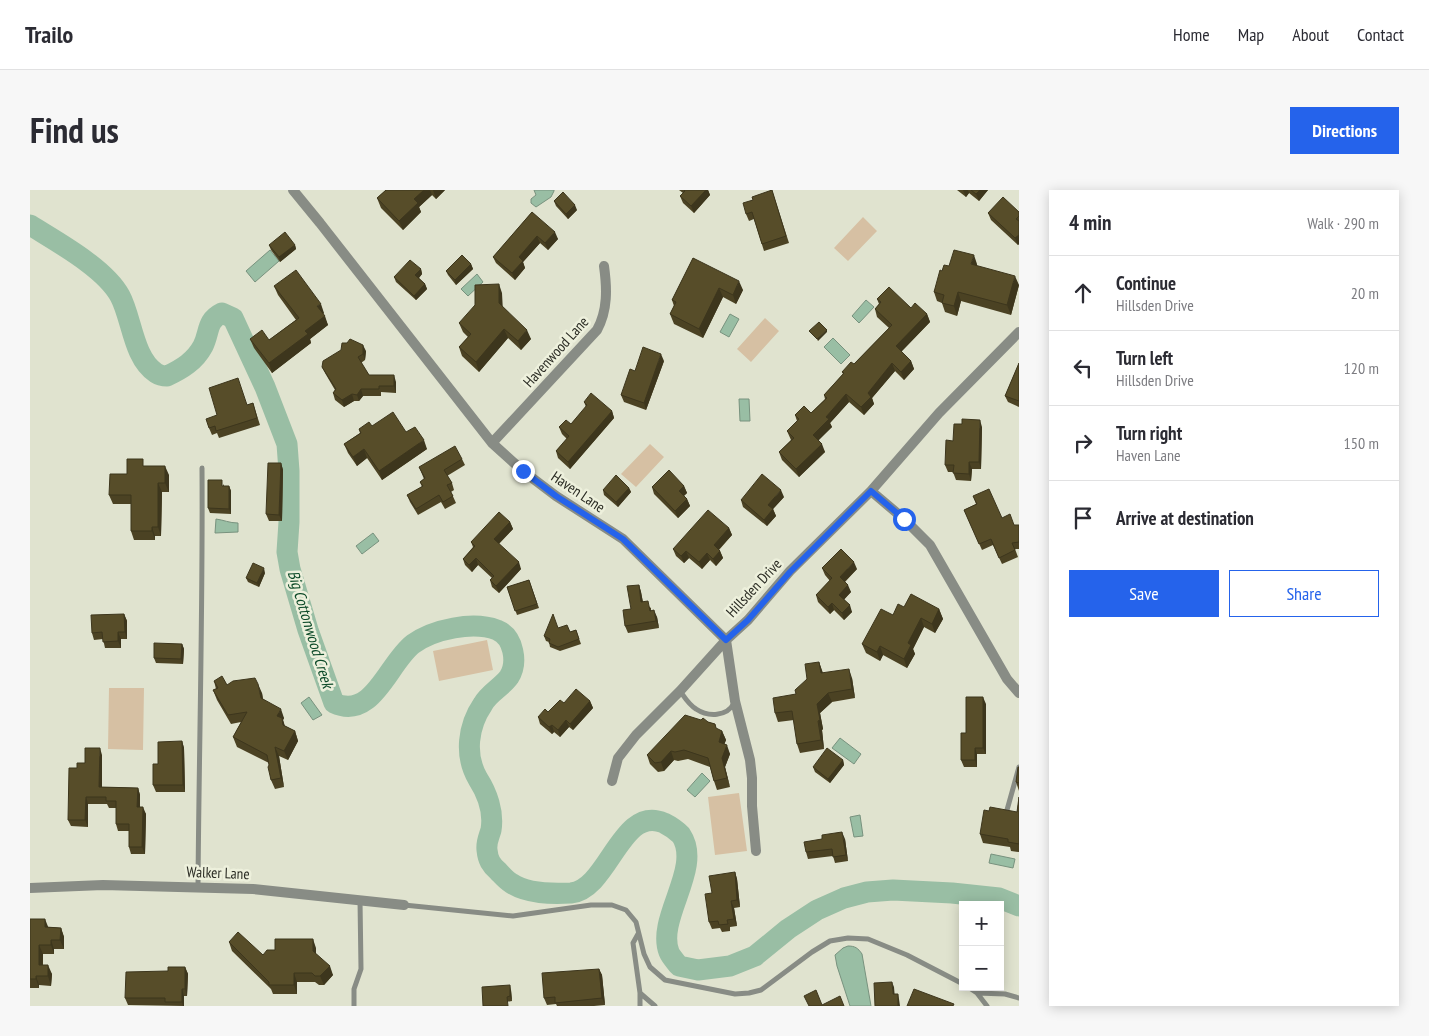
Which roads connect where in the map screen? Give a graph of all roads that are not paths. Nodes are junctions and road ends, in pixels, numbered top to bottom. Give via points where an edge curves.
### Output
1 (293, 190) edge
2 (604, 266) dead end
3 (1019, 332) edge
4 (492, 443) junction
5 (202, 468) dead end
6 (871, 491) junction
7 (726, 640) junction
8 (680, 692) junction
9 (1019, 693) edge
10 (735, 701) junction
11 (1019, 767) edge
12 (612, 781) dead end
13 (1007, 810) edge
14 (756, 851) dead end
15 (198, 887) junction
16 (30, 888) edge
17 (360, 900) junction
18 (404, 904) joint
19 (638, 934) junction
20 (959, 982) edge
21 (640, 992) junction
22 (977, 992) joint
23 (1019, 998) edge
24 (354, 1006) edge
25 (640, 1006) edge
26 (655, 1006) edge
27 (987, 1006) edge

1 - 4 street, Haven Lane
2 - 4 street, Havenwood Lane via 606,304 598,330
3 - 6 street, Hillsden Drive via 939,413
4 - 7 street, Haven Lane via 549,491 623,539
5 - 15 lane
6 - 7 street, Hillsden Drive
6 - 9 street via 930,545 1007,680
7 - 8 street, Hillsden Drive
7 - 10 street
8 - 10 lane via 697,710 709,714 730,710
8 - 12 street, Hillsden Drive via 636,735 618,758
10 - 14 street via 750,760
11 - 13 lane
15 - 16 street, Walker Lane via 103,885
15 - 17 street, Walker Lane
17 - 18 street, Walker Lane
17 - 24 lane via 361,970 354,989
18 - 19 lane via 513,916 612,905 626,910 636,922
19 - 20 lane via 650,967 665,980 735,994 761,990 830,941 848,938 868,939
19 - 21 lane via 633,942
21 - 25 lane
21 - 26 lane
22 - 23 lane
22 - 27 lane

